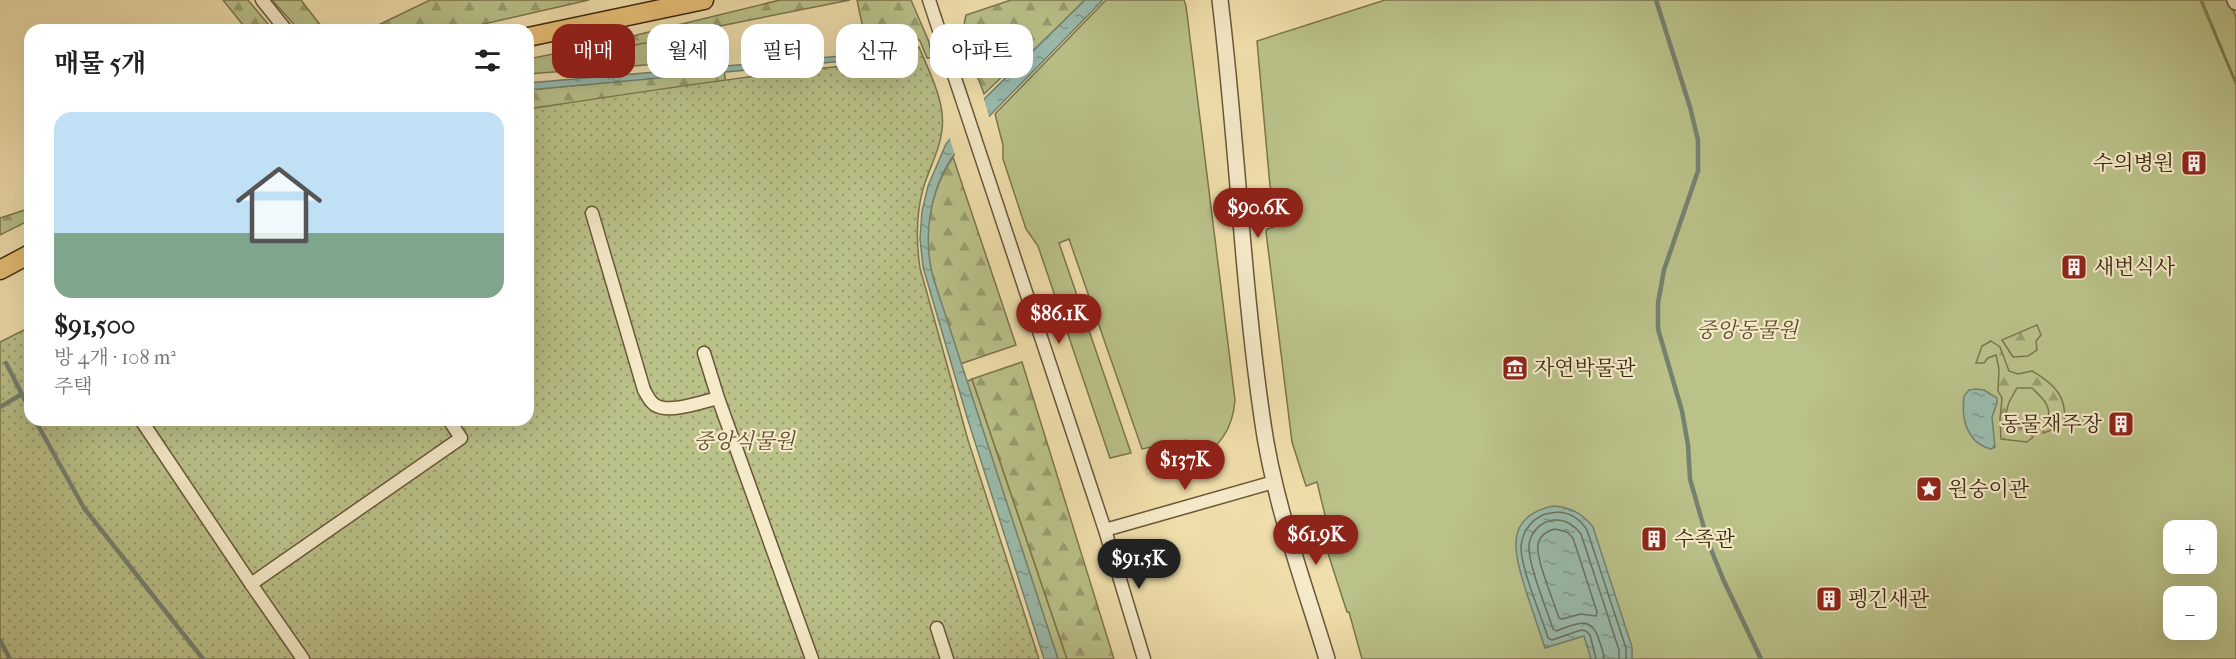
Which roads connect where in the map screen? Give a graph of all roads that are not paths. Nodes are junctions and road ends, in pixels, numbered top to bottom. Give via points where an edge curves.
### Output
1 (262, 0) edge
2 (704, 0) edge
3 (931, 0) edge
4 (1220, 0) edge
5 (281, 24) edge
6 (534, 36) edge
7 (592, 213) dead end
8 (24, 257) edge
9 (0, 270) edge
10 (704, 353) dead end
11 (718, 398) junction
12 (145, 426) edge
13 (453, 426) edge
14 (1274, 482) junction
15 (1105, 530) junction
16 (251, 584) junction
17 (937, 628) dead end
18 (303, 659) edge
19 (812, 659) edge
20 (947, 659) edge
21 (1144, 659) edge
22 (1327, 659) edge

1 - 5 street
2 - 6 main road
3 - 15 street
4 - 14 street via 1241,233 1261,407
7 - 11 street via 649,398 663,408
8 - 9 main road
10 - 11 street
11 - 19 street
12 - 16 street
13 - 16 street via 461,438
14 - 15 street
14 - 22 street
15 - 21 street
16 - 18 street
17 - 20 street

